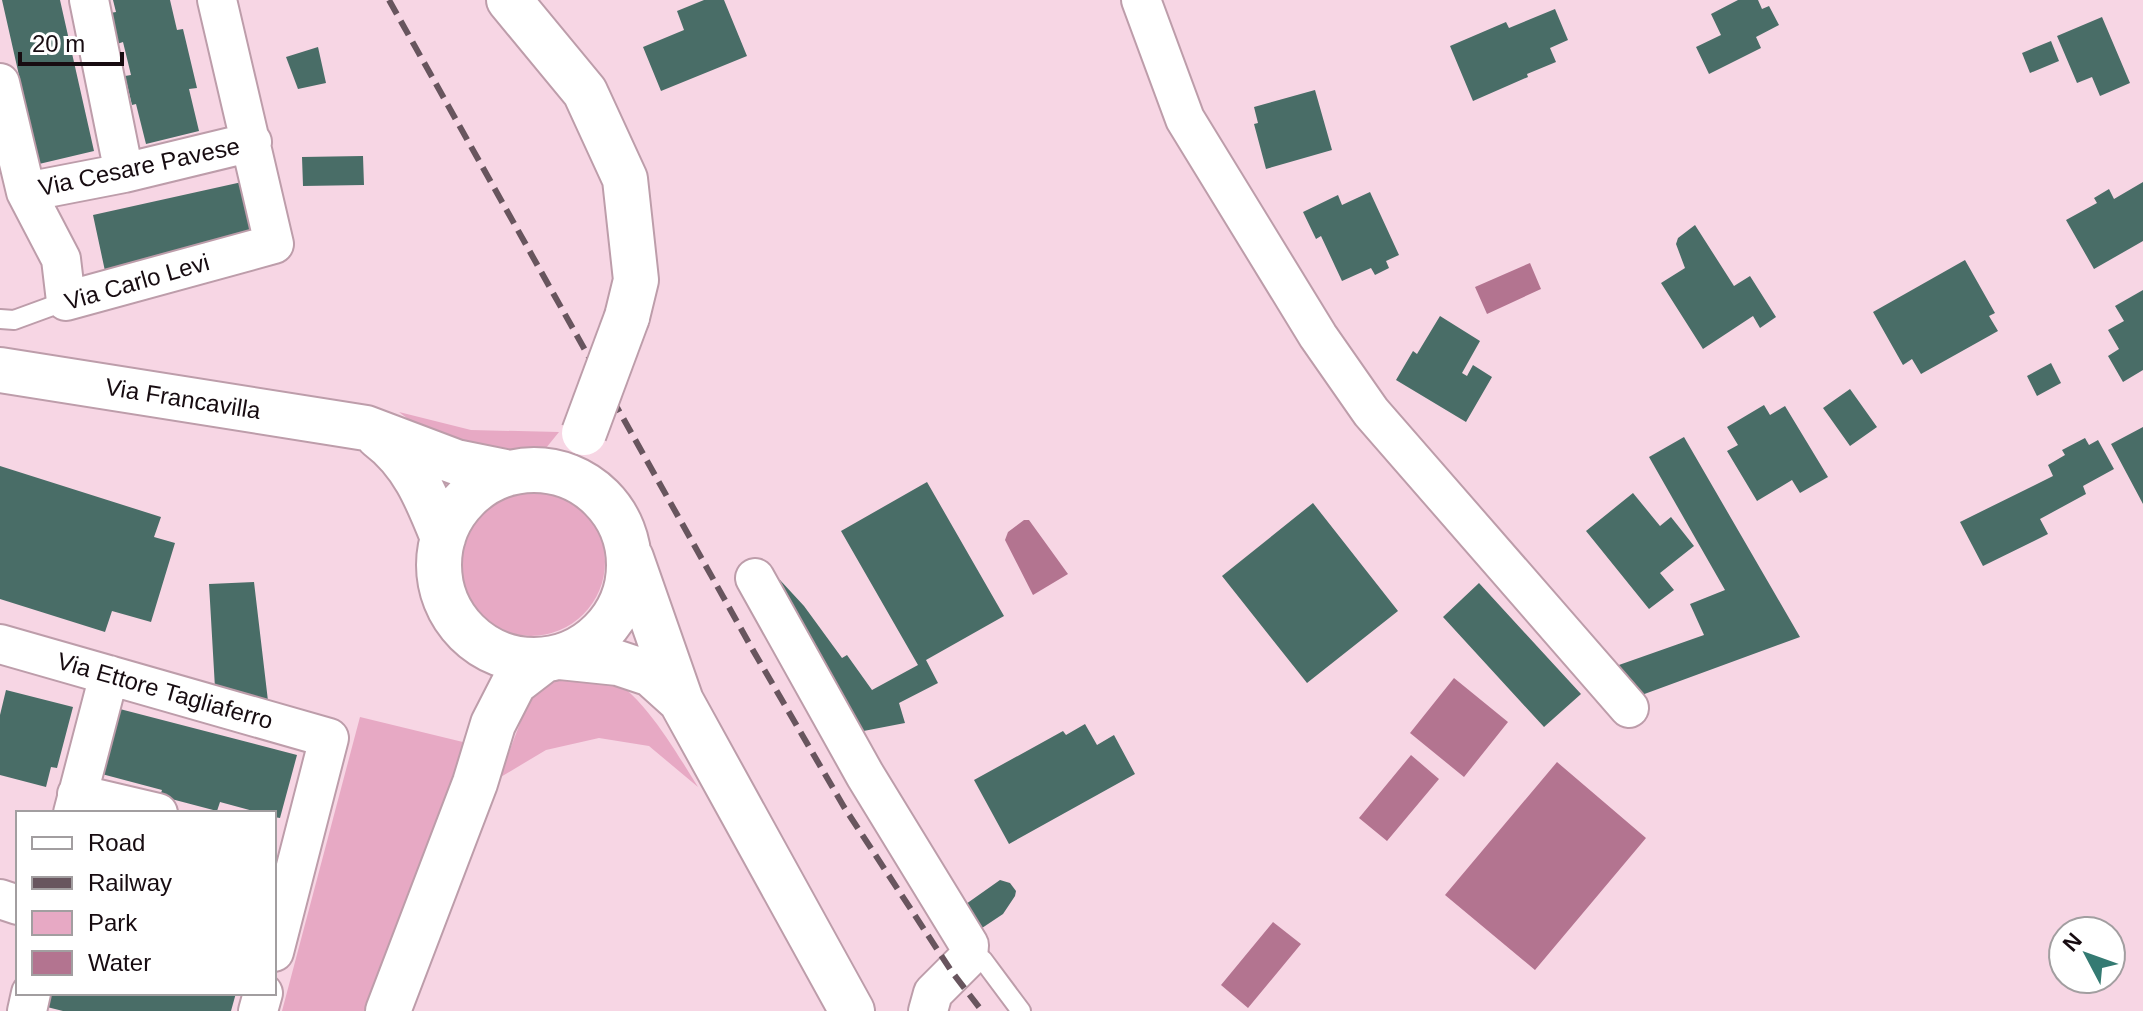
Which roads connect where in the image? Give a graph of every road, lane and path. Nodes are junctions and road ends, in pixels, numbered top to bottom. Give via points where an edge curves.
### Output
1 (89, 0) edge
2 (217, 0) edge
3 (509, 0) edge
4 (1141, 0) edge
5 (0, 83) edge
6 (252, 142) junction
7 (124, 173) junction
8 (26, 192) junction
9 (66, 301) junction
10 (0, 319) edge
11 (0, 370) edge
12 (366, 428) junction
13 (584, 433) junction
14 (526, 472) junction
15 (600, 496) junction
16 (443, 538) junction
17 (629, 550) junction
18 (755, 578) dead end
19 (459, 623) junction
20 (0, 644) edge
21 (552, 658) junction
22 (109, 675) junction
23 (681, 701) junction
24 (1629, 708) dead end
25 (493, 724) junction
26 (75, 804) edge
27 (140, 811) edge
28 (288, 844) edge
29 (276, 937) edge
30 (968, 958) junction
31 (388, 1011) edge
32 (852, 1011) edge
33 (928, 1011) edge
34 (1021, 1011) edge

1 - 7 street
2 - 6 street
3 - 13 main road, bridge via 585,92 625,179 636,280
4 - 24 street via 1185,119 1318,336 1371,412
5 - 8 street
6 - 7 street, Via Cesare Pavese
6 - 9 street, Via Carlo Levi via 274,244
7 - 8 street, Via Cesare Pavese
8 - 9 street via 61,259
9 - 10 lane, Via Carlo Levi via 14,320
11 - 12 main road, Via Francavilla
12 - 14 main road, Via Francavilla via 456,462
12 - 16 main road via 397,450 421,484
13 - 14 main road
13 - 15 main road
14 - 15 main road via 564,474
14 - 16 main road via 488,483 468,497
15 - 17 main road via 623,530
16 - 19 main road via 441,582
17 - 21 main road via 629,578 606,628 585,646
17 - 23 main road
18 - 30 street via 865,775 961,928
19 - 21 main road via 497,653 520,660
19 - 25 main road via 490,683
20 - 22 street, Via Ettore Tagliaferro
21 - 23 main road via 618,663 651,674
21 - 25 main road via 514,683
22 - 26 street
22 - 28 street, Via Ettore Tagliaferro via 329,738
23 - 32 main road
25 - 31 main road
26 - 27 street
28 - 29 street
30 - 33 street via 933,993
30 - 34 lane via 983,960

